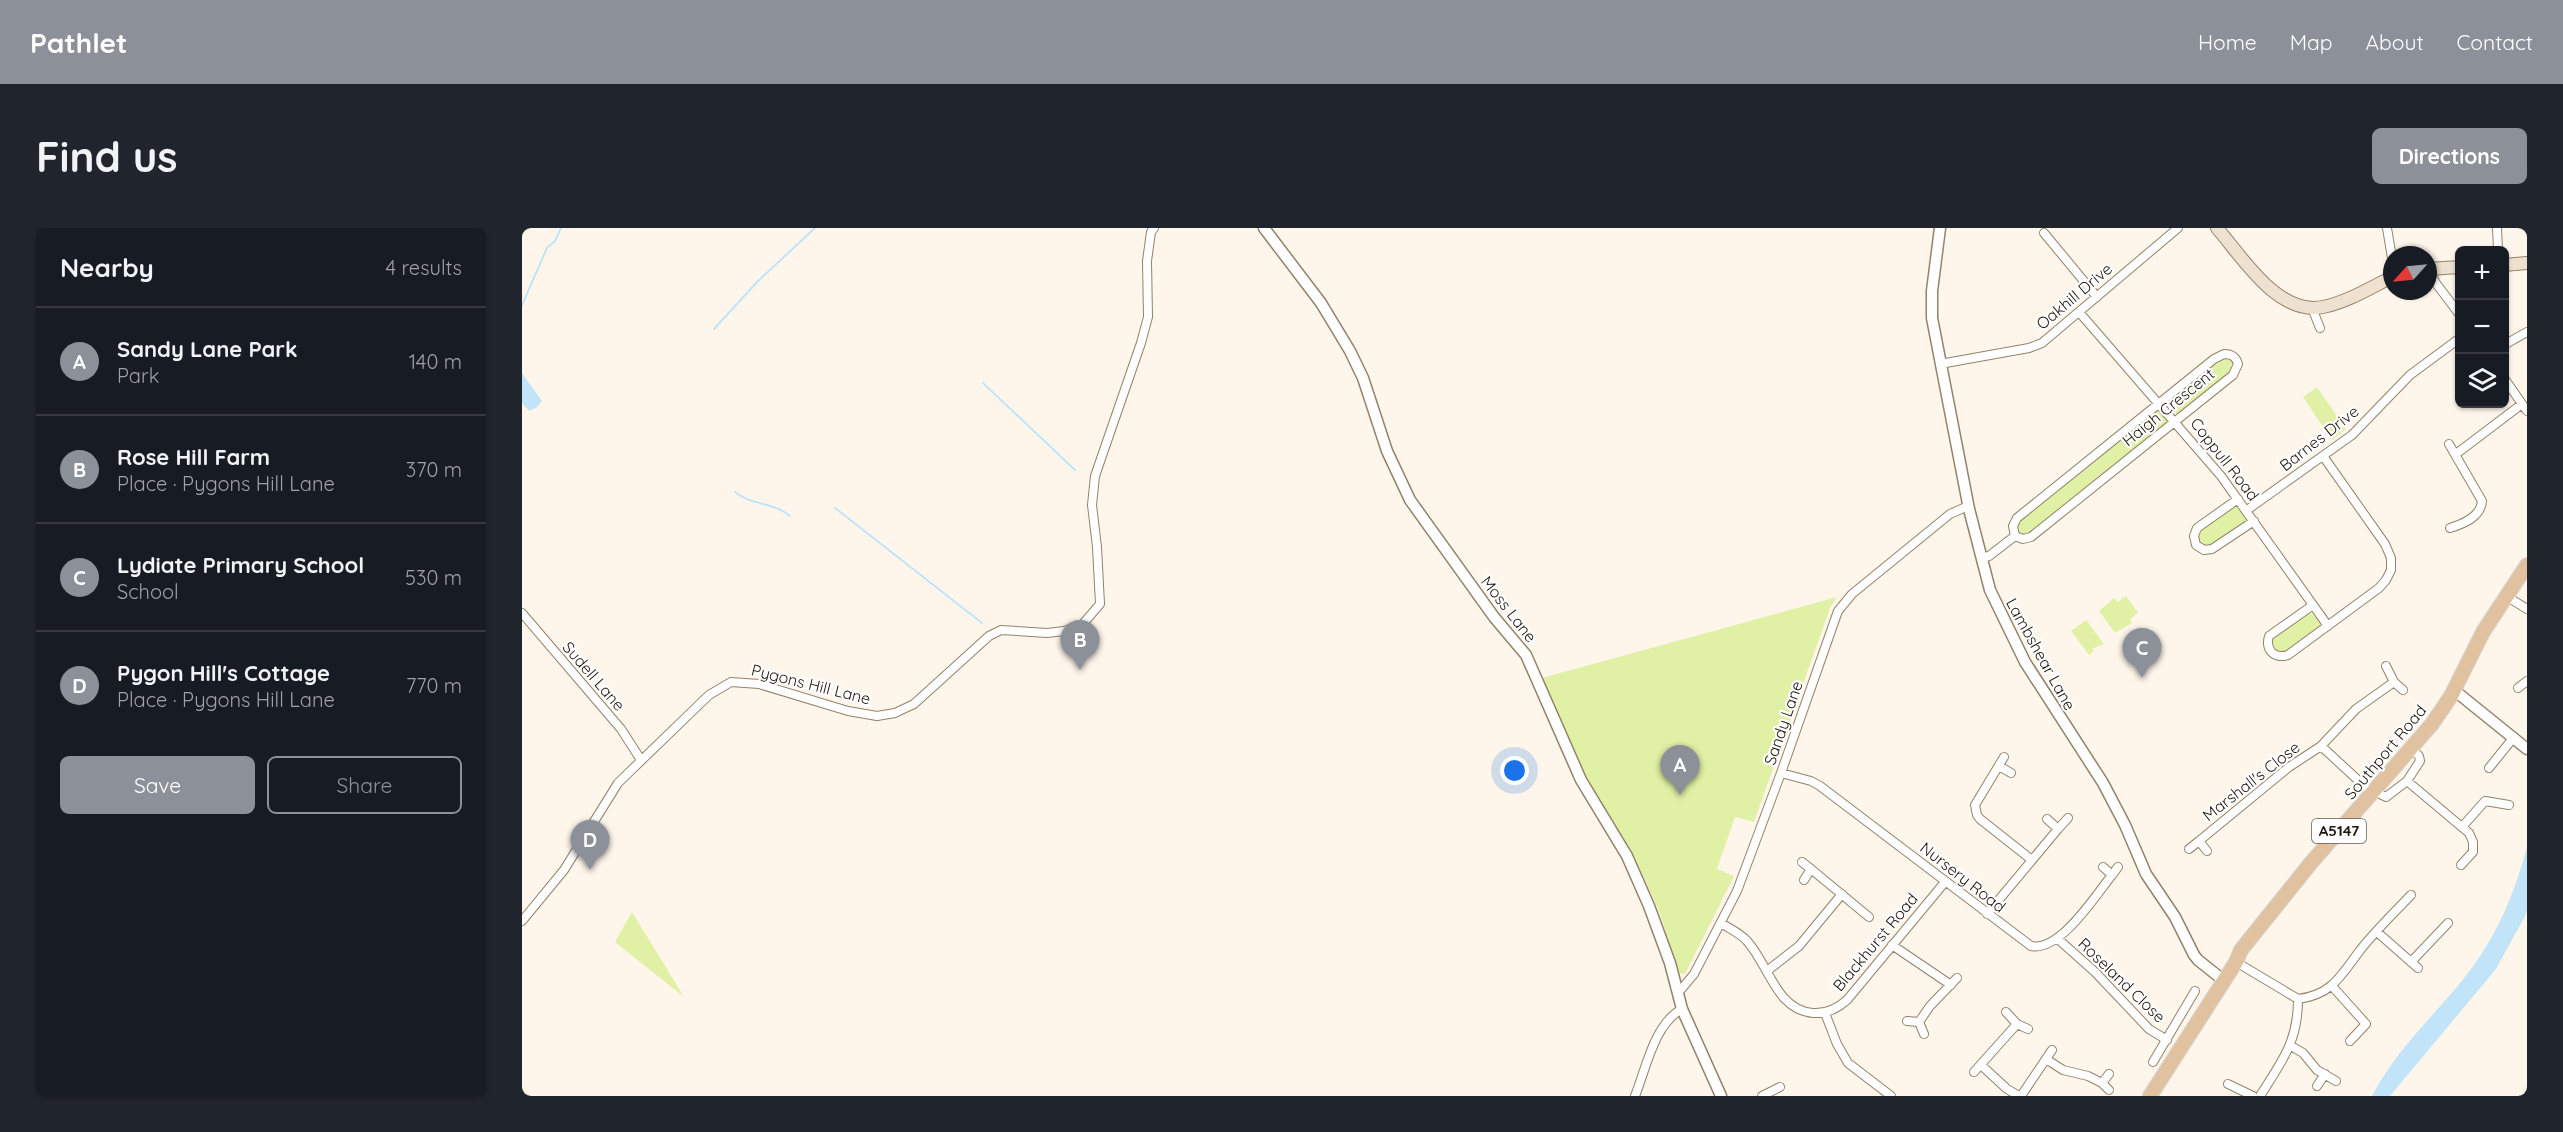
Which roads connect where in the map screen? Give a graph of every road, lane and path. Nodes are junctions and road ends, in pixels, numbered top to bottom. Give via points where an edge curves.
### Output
1 (1154, 228) edge
2 (1264, 228) edge
3 (1940, 228) edge
4 (2178, 228) edge
5 (2217, 228) edge
6 (2387, 228) edge
7 (2497, 228) edge
8 (2044, 233) dead end
9 (2390, 246) edge
10 (2498, 246) edge
11 (2527, 263) edge
12 (2509, 265) edge
13 (2455, 267) edge
14 (2437, 268) edge
15 (2383, 281) edge
16 (2437, 283) edge
17 (2097, 297) junction
18 (2312, 308) junction
19 (2455, 308) edge
20 (2079, 312) junction
21 (2320, 327) dead end
22 (2527, 332) edge
23 (2455, 342) edge
24 (2509, 343) edge
25 (1940, 364) junction
26 (2509, 384) edge
27 (2160, 403) junction
28 (2525, 408) edge
29 (2175, 421) junction
30 (2449, 444) dead end
31 (2456, 454) junction
32 (2323, 456) junction
33 (2238, 499) junction
34 (1968, 506) junction
35 (2247, 510) junction
36 (2254, 521) junction
37 (2450, 528) dead end
38 (2015, 536) junction
39 (1981, 558) junction
40 (2527, 565) edge
41 (2506, 596) junction
42 (2313, 605) junction
43 (2527, 609) edge
44 (522, 614) edge
45 (2328, 626) junction
46 (2386, 666) dead end
47 (2527, 681) edge
48 (2394, 682) junction
49 (2518, 688) dead end
50 (2403, 690) dead end
51 (2454, 690) junction
52 (2514, 737) junction
53 (2321, 746) junction
54 (2411, 748) junction
55 (2527, 749) edge
56 (2004, 758) dead end
57 (641, 760) junction
58 (1999, 766) junction
59 (2489, 768) dead end
60 (1781, 773) junction
61 (2011, 773) dead end
62 (2407, 781) junction
63 (2373, 792) junction
64 (2509, 805) dead end
65 (2068, 818) dead end
66 (2047, 819) dead end
67 (2462, 827) junction
68 (2058, 829) junction
69 (2199, 841) junction
70 (2189, 849) dead end
71 (2207, 851) dead end
72 (2032, 860) junction
73 (1802, 862) dead end
74 (2460, 865) dead end
75 (2103, 867) dead end
76 (2118, 867) dead end
77 (1811, 869) junction
78 (2112, 875) junction
79 (1804, 880) dead end
80 (1945, 882) junction
81 (1842, 894) junction
82 (2411, 895) dead end
83 (1988, 915) junction
84 (1869, 917) dead end
85 (522, 921) edge
86 (1721, 923) junction
87 (2448, 923) dead end
88 (2377, 932) junction
89 (2058, 939) junction
90 (1893, 945) junction
91 (2236, 962) junction
92 (1767, 970) junction
93 (1958, 978) dead end
94 (2223, 980) junction
95 (1951, 985) junction
96 (2332, 986) junction
97 (2195, 990) dead end
98 (1678, 993) junction
99 (2298, 999) junction
100 (1682, 1009) junction
101 (2006, 1012) dead end
102 (1825, 1013) junction
103 (1907, 1021) dead end
104 (1919, 1022) junction
105 (2017, 1024) junction
106 (2028, 1029) dead end
107 (1924, 1034) dead end
108 (2167, 1040) junction
109 (2350, 1041) dead end
110 (2291, 1046) junction
111 (2052, 1050) dead end
112 (2046, 1059) junction
113 (2153, 1062) dead end
114 (1981, 1065) junction
115 (1974, 1072) dead end
116 (2109, 1074) dead end
117 (2325, 1074) junction
118 (2336, 1081) dead end
119 (2102, 1083) junction
120 (2228, 1084) dead end
121 (2317, 1086) dead end
122 (1780, 1087) dead end
123 (2109, 1090) dead end
124 (1635, 1096) edge
125 (1721, 1096) edge
126 (1762, 1096) edge
127 (1891, 1096) edge
128 (2020, 1096) edge
129 (2150, 1096) edge
130 (2253, 1096) edge
131 (2260, 1096) edge

1 - 57 street, Pygons Hill Lane via 1147,261 1146,326 1095,476 1092,506 1100,604 1082,625 1047,633 1001,630 983,640 915,704 895,713 876,716 848,711 759,684 731,682 710,695
2 - 98 street, Moss Lane via 1321,303 1350,351 1387,451 1410,500 1526,655 1581,780 1627,856 1645,896
3 - 25 street, Lambshear Lane via 1932,306
4 - 17 street, Oakhill Drive
5 - 18 main road via 2282,299
6 - 9 street
7 - 10 street
8 - 17 street
11 - 12 main road
13 - 14 main road
15 - 18 main road via 2336,303
16 - 19 street
17 - 20 street, Oakhill Drive
18 - 21 street
20 - 25 street, Oakhill Drive via 2036,346
20 - 27 street, Coppull Road
22 - 24 street
23 - 32 street, Barnes Drive via 2410,375 2361,428
25 - 34 street, Lambshear Lane
26 - 28 street
27 - 29 street, Coppull Road
27 - 29 street, Haigh Crescent via 2214,359 2224,354 2234,356 2238,364 2233,375
27 - 38 street, Haigh Crescent via 2017,518 2013,526
28 - 31 street
29 - 33 street, Coppull Road
29 - 38 street, Haigh Crescent via 2031,537
30 - 31 street
31 - 37 street via 2481,496 2482,506 2473,517
32 - 35 street, Barnes Drive
32 - 45 street via 2385,544 2392,564 2383,584
33 - 35 street, Coppull Road
33 - 36 street via 2197,528 2196,545 2212,549
34 - 39 street, Lambshear Lane
34 - 60 street, Sandy Lane via 1950,514 1842,605
35 - 36 street, Coppull Road
36 - 42 street, Coppull Road
38 - 39 street, Haigh Crescent
39 - 94 street, Lambshear Lane via 1990,590 2015,644 2103,783 2146,874 2198,960
40 - 41 main road, Southport Road / A5147
41 - 43 street
41 - 51 main road, Southport Road / A5147
42 - 45 street, Coppull Road
42 - 45 street via 2271,633 2267,644 2270,651 2276,656 2288,655
44 - 57 street, Sudell Lane via 621,729
46 - 48 street
47 - 49 street
48 - 50 street
48 - 53 street, Marshall's Close via 2356,709
51 - 52 street
51 - 54 main road, Southport Road / A5147
52 - 55 street
52 - 59 street
53 - 63 street, Marshall's Close
53 - 69 street, Marshall's Close via 2289,767
54 - 62 street via 2420,761
54 - 63 main road, Southport Road / A5147
56 - 58 street
57 - 85 street, Pygons Hill Lane via 618,783 565,869
58 - 61 street
58 - 72 street via 1975,810 1980,819
60 - 80 street, Nursery Road via 1820,786
60 - 86 street, Sandy Lane
62 - 63 street via 2389,796
62 - 67 street
63 - 91 main road, Southport Road / A5147 via 2241,950
64 - 67 street via 2485,801
65 - 68 street
66 - 68 street
67 - 74 street via 2473,842 2472,852
68 - 72 street
69 - 70 street, Marshall's Close
69 - 71 street, Marshall's Close
72 - 83 street
73 - 77 street
75 - 78 street
76 - 78 street
77 - 79 street
77 - 81 street
78 - 89 street
80 - 83 street, Nursery Road
80 - 90 street, Blackhurst Road
81 - 84 street
81 - 92 street via 1799,946
82 - 88 street
83 - 89 street, Nursery Road via 2031,946 2045,946
86 - 92 street via 1746,939
86 - 98 street, Sandy Lane via 1694,974
87 - 88 street via 2415,965
88 - 96 street
89 - 108 street, Roseland Close via 2096,972 2149,1029
90 - 95 street
90 - 102 street, Blackhurst Road via 1847,1000
91 - 94 main road, Southport Road / A5147
91 - 99 street
92 - 102 street via 1780,994 1793,1007
93 - 95 street
94 - 129 main road, Southport Road / A5147
95 - 104 street
96 - 99 street via 2316,996
96 - 109 street via 2366,1024
97 - 108 street
98 - 100 street, Moss Lane
99 - 110 street
100 - 124 street via 1671,1016 1660,1033
100 - 125 street, Moss Lane
101 - 105 street
102 - 127 street via 1848,1063
103 - 104 street
104 - 107 street
105 - 106 street
105 - 114 street
108 - 113 street
110 - 117 street
110 - 131 street
111 - 112 street
112 - 119 street via 2063,1070
112 - 128 street
114 - 115 street
114 - 128 street
116 - 119 street
117 - 118 street
117 - 121 street
119 - 123 street
120 - 130 street
122 - 126 street

